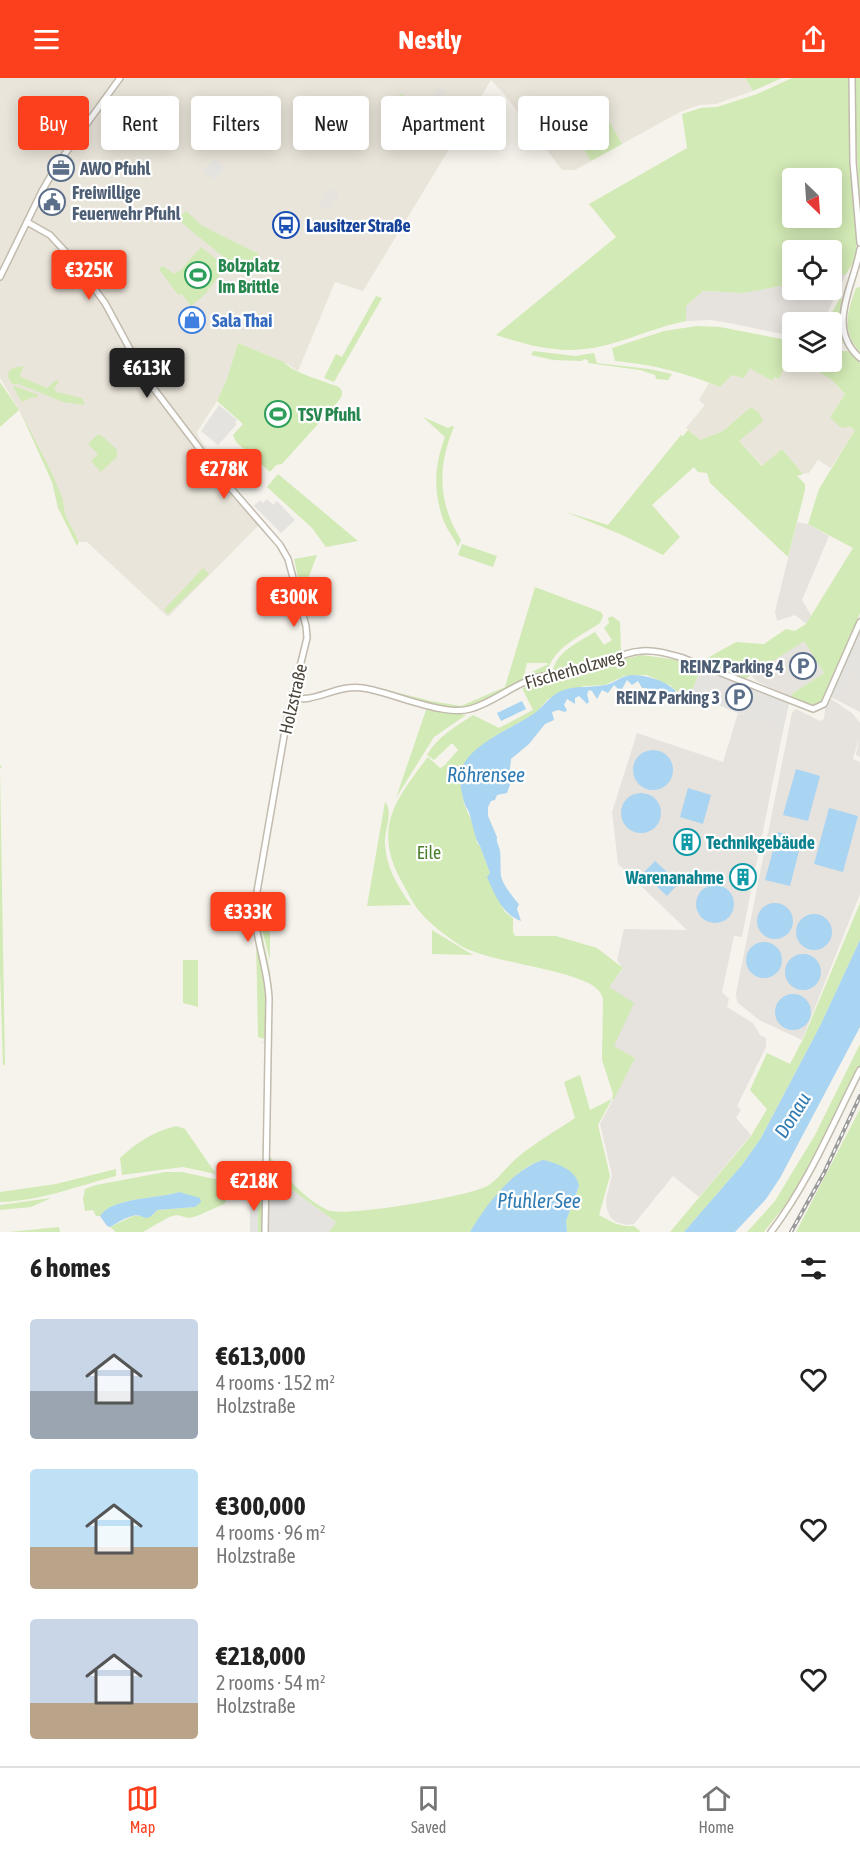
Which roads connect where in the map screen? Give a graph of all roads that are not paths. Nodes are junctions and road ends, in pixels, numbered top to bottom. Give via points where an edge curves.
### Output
1 (120, 78) edge
2 (852, 78) edge
3 (27, 222) junction
4 (860, 243) edge
5 (860, 249) edge
6 (0, 277) edge
7 (860, 358) edge
8 (860, 622) edge
9 (292, 698) junction
10 (860, 1070) edge
11 (265, 1232) edge
12 (771, 1232) edge

1 - 3 street via 63,155
2 - 4 street via 853,162
3 - 6 street
3 - 9 street, Holzstraße via 50,235 70,255 105,303 145,377 221,477 284,551 307,632
5 - 7 street via 842,317 844,334
8 - 9 street, Fischerholzweg via 824,704 813,709 683,657 641,651 587,669 533,679 468,710 451,710 354,687 309,699
9 - 11 street, Holzstraße via 254,912 269,999
10 - 12 street via 793,1202

